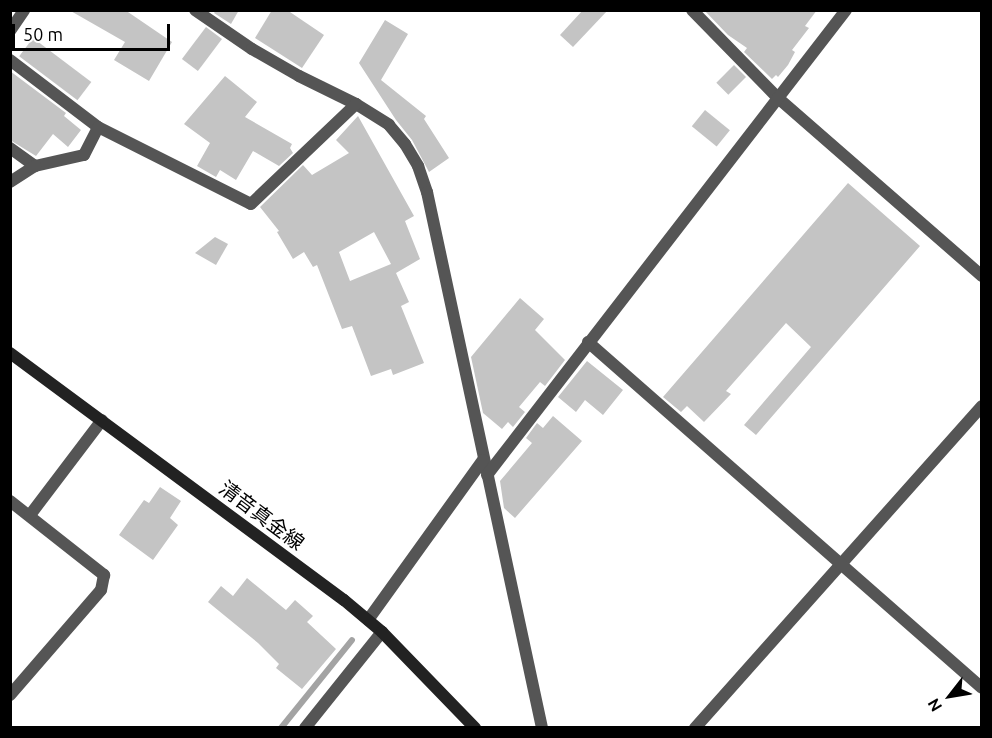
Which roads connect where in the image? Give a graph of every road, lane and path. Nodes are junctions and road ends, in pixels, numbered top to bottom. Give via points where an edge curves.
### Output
1 (24, 10) edge
2 (195, 10) edge
3 (692, 10) edge
4 (846, 10) edge
5 (12, 26) edge
6 (10, 60) edge
7 (778, 98) junction
8 (356, 104) junction
9 (98, 126) junction
10 (10, 148) edge
11 (35, 166) junction
12 (10, 182) edge
13 (981, 276) edge
14 (588, 342) junction
15 (10, 352) edge
16 (981, 406) edge
17 (102, 420) junction
18 (483, 460) junction
19 (487, 475) junction
20 (10, 501) edge
21 (30, 515) junction
22 (840, 564) junction
23 (368, 620) junction
24 (382, 632) junction
25 (981, 688) edge
26 (10, 695) edge
27 (305, 728) edge
28 (475, 728) edge
29 (542, 728) edge
30 (695, 728) edge

1 - 5 street
2 - 8 street via 298,76
3 - 7 street
4 - 7 street
6 - 9 street
7 - 13 street
7 - 14 street
8 - 9 street via 251,204
8 - 18 street via 389,126 418,166 427,192
9 - 11 street via 84,155
10 - 11 street
11 - 12 street
14 - 19 street
14 - 22 street
15 - 17 main road, 清音真金線
16 - 22 street
17 - 21 street
17 - 23 main road, 清音真金線
18 - 19 street
18 - 23 street
19 - 29 street
20 - 21 street
21 - 26 street via 104,575 101,590
22 - 25 street
22 - 30 street
23 - 24 main road, 清音真金線
24 - 27 street
24 - 28 main road, 清音真金線

